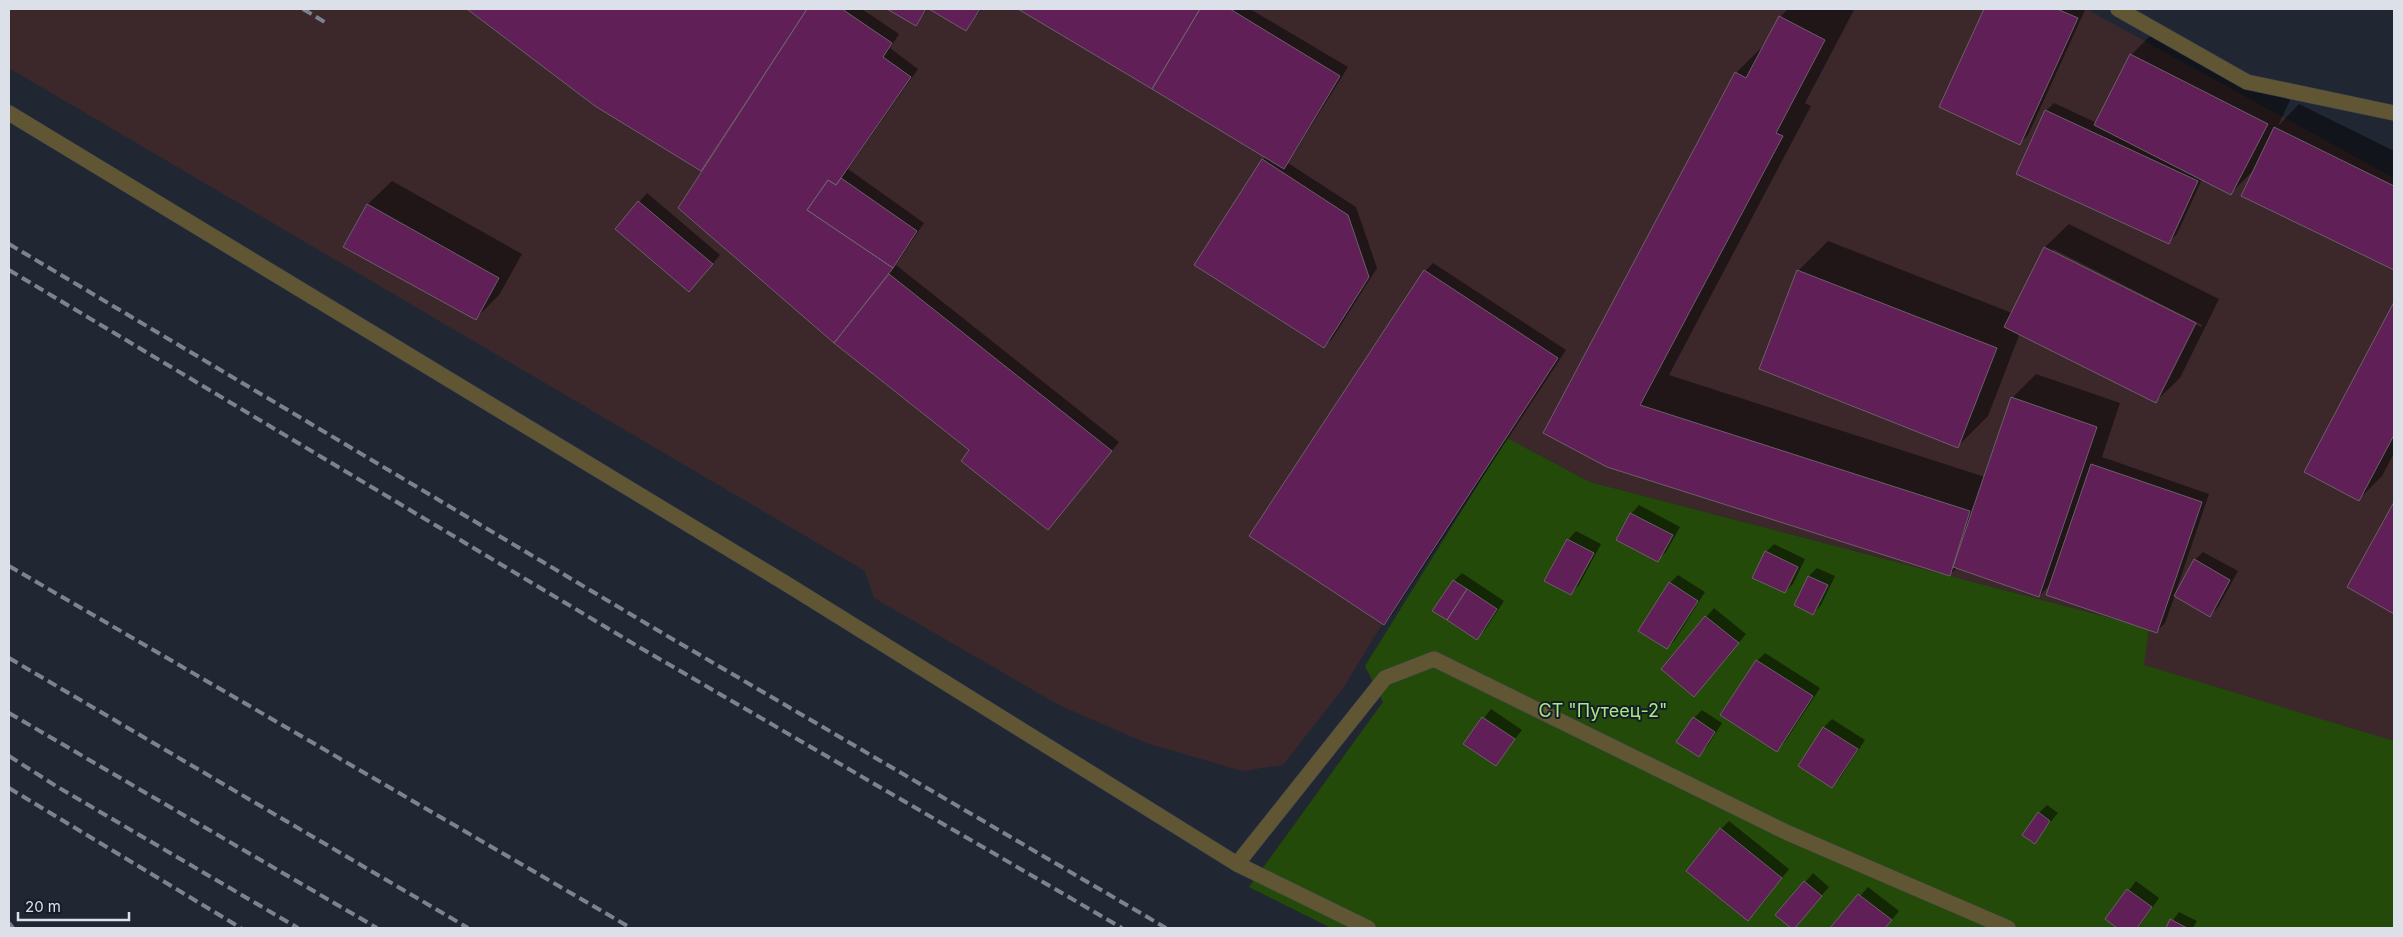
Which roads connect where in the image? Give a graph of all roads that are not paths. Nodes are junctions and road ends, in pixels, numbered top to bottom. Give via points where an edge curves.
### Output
1 (2118, 9) edge
2 (9, 113) edge
3 (2394, 113) edge
4 (1237, 864) junction
5 (1368, 928) edge
6 (2008, 928) edge

1 - 3 street via 2247,82
2 - 4 street via 790,586
4 - 5 street
4 - 6 street via 1385,678 1434,659 1788,833

